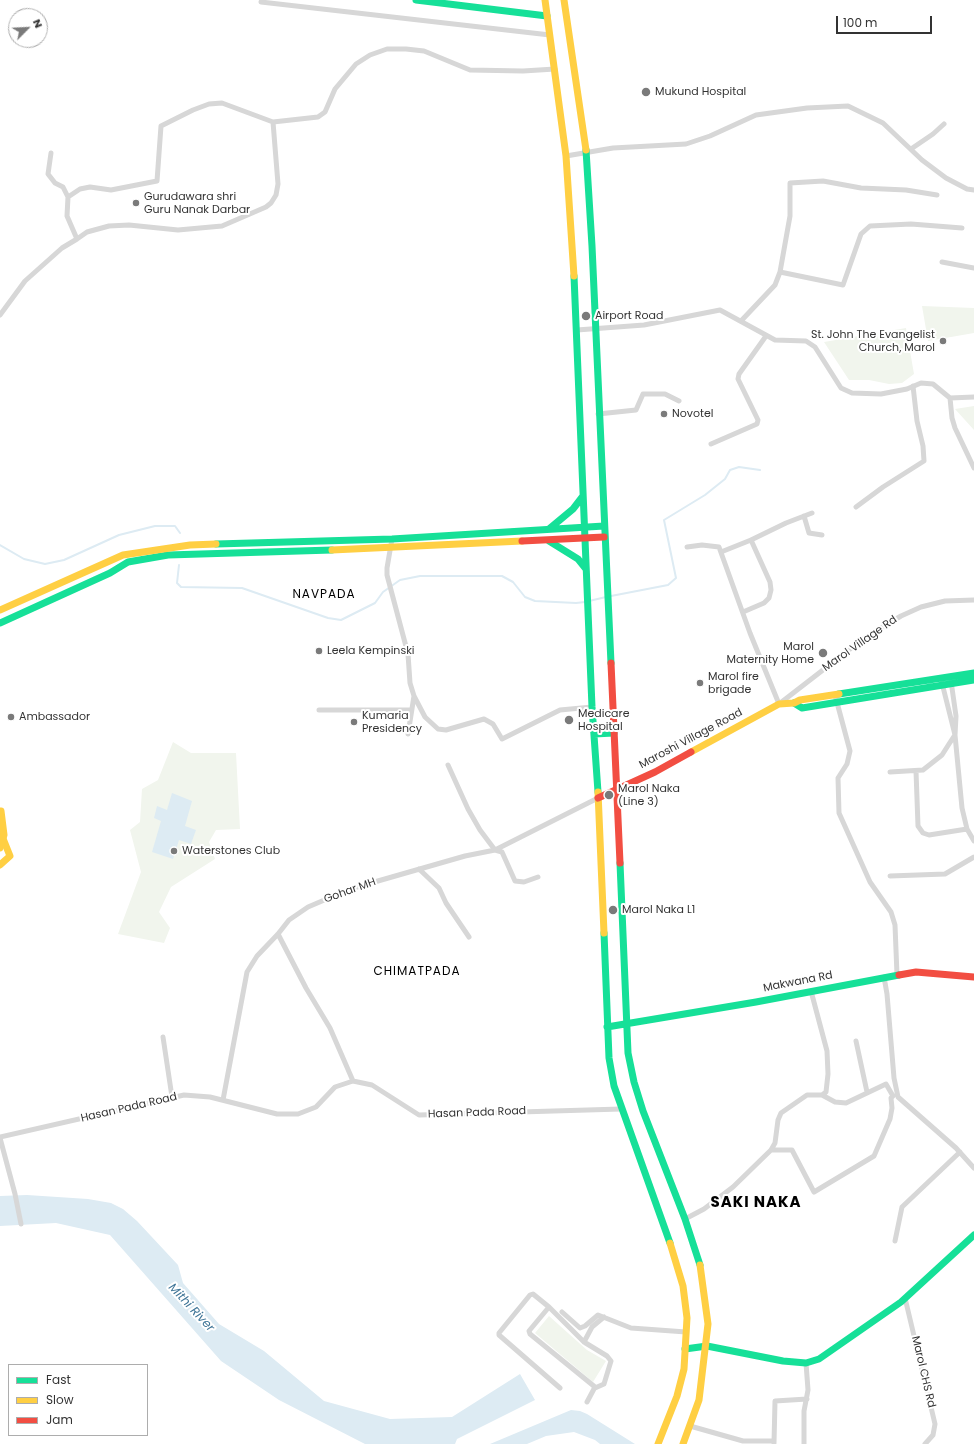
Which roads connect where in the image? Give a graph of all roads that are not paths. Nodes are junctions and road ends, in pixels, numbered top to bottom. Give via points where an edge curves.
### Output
1 (416, 0) edge
2 (545, 0) edge
3 (564, 0) edge
4 (261, 2) dead end
5 (547, 16) junction
6 (550, 35) junction
7 (554, 69) junction
8 (273, 122) junction
9 (944, 124) dead end
10 (911, 149) junction
11 (51, 153) dead end
12 (586, 153) junction
13 (566, 156) junction
14 (974, 190) edge
15 (937, 195) dead end
16 (68, 198) junction
17 (962, 228) dead end
18 (77, 239) junction
19 (942, 262) dead end
20 (974, 268) edge
21 (780, 272) junction
22 (0, 315) edge
23 (741, 321) junction
24 (595, 329) junction
25 (577, 330) junction
26 (766, 336) junction
27 (913, 386) junction
28 (974, 397) edge
29 (950, 398) junction
30 (679, 401) dead end
31 (598, 414) junction
32 (711, 444) dead end
33 (974, 468) edge
34 (583, 496) junction
35 (856, 507) dead end
36 (812, 513) dead end
37 (804, 516) junction
38 (604, 526) junction
39 (584, 527) junction
40 (549, 529) junction
41 (822, 535) dead end
42 (604, 537) junction
43 (392, 539) junction
44 (585, 539) junction
45 (751, 540) junction
46 (548, 541) junction
47 (687, 547) dead end
48 (390, 548) junction
49 (721, 552) junction
50 (586, 569) junction
51 (974, 600) edge
52 (0, 610) edge
53 (743, 612) junction
54 (0, 623) edge
55 (974, 673) edge
56 (951, 680) junction
57 (974, 680) edge
58 (942, 681) junction
59 (414, 696) junction
60 (836, 698) junction
61 (779, 704) junction
62 (592, 708) junction
63 (319, 710) dead end
64 (410, 710) junction
65 (614, 733) junction
66 (408, 734) dead end
67 (594, 734) junction
68 (955, 735) junction
69 (448, 765) dead end
70 (916, 770) junction
71 (890, 772) dead end
72 (616, 789) junction
73 (598, 798) junction
74 (0, 810) edge
75 (967, 829) junction
76 (0, 831) edge
77 (974, 841) edge
78 (0, 848) edge
79 (495, 850) junction
80 (974, 857) edge
81 (1, 862) edge
82 (419, 868) junction
83 (890, 876) dead end
84 (538, 877) dead end
85 (278, 934) junction
86 (469, 937) dead end
87 (897, 975) junction
88 (884, 977) junction
89 (974, 977) edge
90 (812, 991) junction
91 (627, 1024) junction
92 (607, 1027) junction
93 (163, 1037) dead end
94 (856, 1042) dead end
95 (353, 1081) junction
96 (867, 1092) junction
97 (822, 1095) junction
98 (172, 1097) junction
99 (223, 1100) junction
100 (621, 1110) junction
101 (0, 1138) edge
102 (771, 1150) junction
103 (960, 1152) junction
104 (974, 1168) edge
105 (685, 1219) junction
106 (21, 1224) dead end
107 (974, 1235) edge
108 (895, 1241) dead end
109 (905, 1298) junction
110 (549, 1307) junction
111 (562, 1312) dead end
112 (604, 1317) junction
113 (686, 1332) junction
114 (584, 1342) junction
115 (707, 1346) junction
116 (685, 1349) junction
117 (806, 1363) junction
118 (560, 1388) dead end
119 (595, 1388) junction
120 (807, 1399) junction
121 (587, 1402) dead end
122 (690, 1426) junction
123 (774, 1442) edge
124 (658, 1444) edge
125 (683, 1444) edge
126 (804, 1444) edge
127 (924, 1444) edge

1 - 5 main road
2 - 5 main road
3 - 12 main road
4 - 6 street
5 - 6 main road
6 - 7 main road
7 - 8 street via 470,70 424,51 387,49 370,55 356,64 335,89 325,112 318,117
7 - 13 main road
8 - 16 street via 222,103 192,110 161,126 157,181 111,190 90,187 80,189
8 - 18 street via 278,184 276,195 266,207 222,226 178,230 129,224 86,232
9 - 10 street
10 - 12 street via 883,123 848,106 807,108 756,115 686,144 612,148
10 - 14 street via 946,178
11 - 16 street via 48,174 55,183 63,186
12 - 13 street
12 - 24 main road
13 - 25 main road
15 - 21 street via 906,190 861,188 823,181 790,182 791,202
16 - 18 street via 68,216
17 - 21 street via 911,224 870,226 861,234 844,285
18 - 22 street via 62,248 25,281
19 - 20 street
21 - 23 street via 775,285
23 - 24 street via 720,310 644,325
23 - 26 street
24 - 25 street
24 - 31 main road
25 - 34 main road
26 - 27 street via 775,340 806,342 815,347 841,388 852,393 881,394
26 - 32 street via 738,379 758,424
27 - 29 street via 921,383 933,384
27 - 35 street via 924,461 883,486
28 - 29 street
29 - 33 street via 955,428
30 - 31 street via 665,394 643,394 636,410
31 - 38 main road
34 - 39 main road
34 - 40 main road via 573,509
36 - 37 street
37 - 41 street via 809,533
37 - 45 street
38 - 39 main road
38 - 42 main road
39 - 40 main road
39 - 44 main road
40 - 43 main road
42 - 44 main road
42 - 65 main road
43 - 48 street
43 - 52 main road via 190,545 123,555
44 - 46 main road
44 - 50 main road
45 - 49 street
45 - 53 street via 770,582 771,590 764,603
46 - 48 main road
46 - 50 main road via 574,556
47 - 49 street via 719,547
48 - 54 main road via 189,553 128,562 110,573
48 - 59 street via 387,576 408,654 410,683
49 - 53 street
50 - 62 main road
51 - 61 street, Marol Village Rd via 945,601 921,607 901,616 863,639
53 - 61 street
55 - 56 main road, Maroshi Village Road
56 - 57 main road, Maroshi Village Road
56 - 58 main road, Maroshi Village Road
56 - 68 street via 956,716
58 - 60 main road, Maroshi Village Road
58 - 68 street
59 - 62 street via 425,717 438,729 446,730 484,719 493,724 502,739 560,710
59 - 64 street
60 - 61 main road, Maroshi Village Road
60 - 87 street via 850,751 847,764 838,778 840,813 870,882 891,912 895,925
61 - 72 main road, Maroshi Village Road via 655,772
62 - 67 main road
63 - 64 street
64 - 66 street
65 - 67 main road
65 - 72 main road
67 - 73 main road
68 - 70 street via 942,756 923,770
68 - 75 street via 962,808
69 - 79 street via 468,809
70 - 71 street
70 - 75 street via 918,826 923,833 929,835
72 - 73 main road, Maroshi Village Road
72 - 91 main road
73 - 79 street, Gohar MH
73 - 92 main road
74 - 78 main road, bridge via 4,835
75 - 77 street
76 - 81 main road via 10,856
79 - 82 street, Gohar MH
79 - 84 street via 502,852 515,881 524,882
80 - 83 street via 945,874
82 - 85 street, Gohar MH via 327,898 289,920
82 - 86 street via 439,888
85 - 95 street via 330,1028
85 - 99 street, Gohar MH via 246,972
87 - 88 main road, Makwana Rd
87 - 89 main road, Makwana Rd via 916,972
88 - 90 main road, Makwana Rd
88 - 103 street via 898,1097
90 - 91 main road, Makwana Rd
90 - 97 street via 828,1051 826,1092
91 - 92 main road, Makwana Rd
91 - 105 main road via 628,1053 634,1082
92 - 100 main road via 609,1058
93 - 98 street
94 - 96 street
95 - 99 street, Hasan Pada Road via 335,1088 316,1107 298,1114 277,1114
95 - 100 street, Hasan Pada Road via 372,1085 419,1115
96 - 97 street via 846,1103 835,1102
96 - 102 street via 886,1084 893,1096 890,1119 874,1156 814,1192 792,1150
97 - 102 street via 807,1095 781,1113 775,1143
98 - 99 street, Hasan Pada Road via 184,1095
98 - 101 street, Hasan Pada Road
100 - 113 main road via 676,1259 683,1286
101 - 106 street
102 - 105 street via 732,1187 704,1209
103 - 104 street
103 - 108 street via 902,1207
105 - 115 main road via 701,1269 705,1292
107 - 109 main road
109 - 117 main road via 819,1359
109 - 127 street, Marol CHS Rd via 935,1424 932,1435
110 - 114 street
110 - 118 street via 533,1294 530,1295 499,1335
110 - 119 street via 529,1331 530,1334
111 - 112 street via 580,1328 598,1315
112 - 113 street via 631,1328
112 - 114 street via 592,1327
113 - 116 main road
114 - 119 street via 611,1361 604,1384
115 - 116 main road
115 - 117 main road
115 - 122 main road via 700,1400
116 - 124 main road via 684,1369 677,1396
117 - 120 street
119 - 121 street
120 - 123 street via 775,1401
120 - 126 street via 804,1410
122 - 123 street via 743,1441
122 - 125 main road

